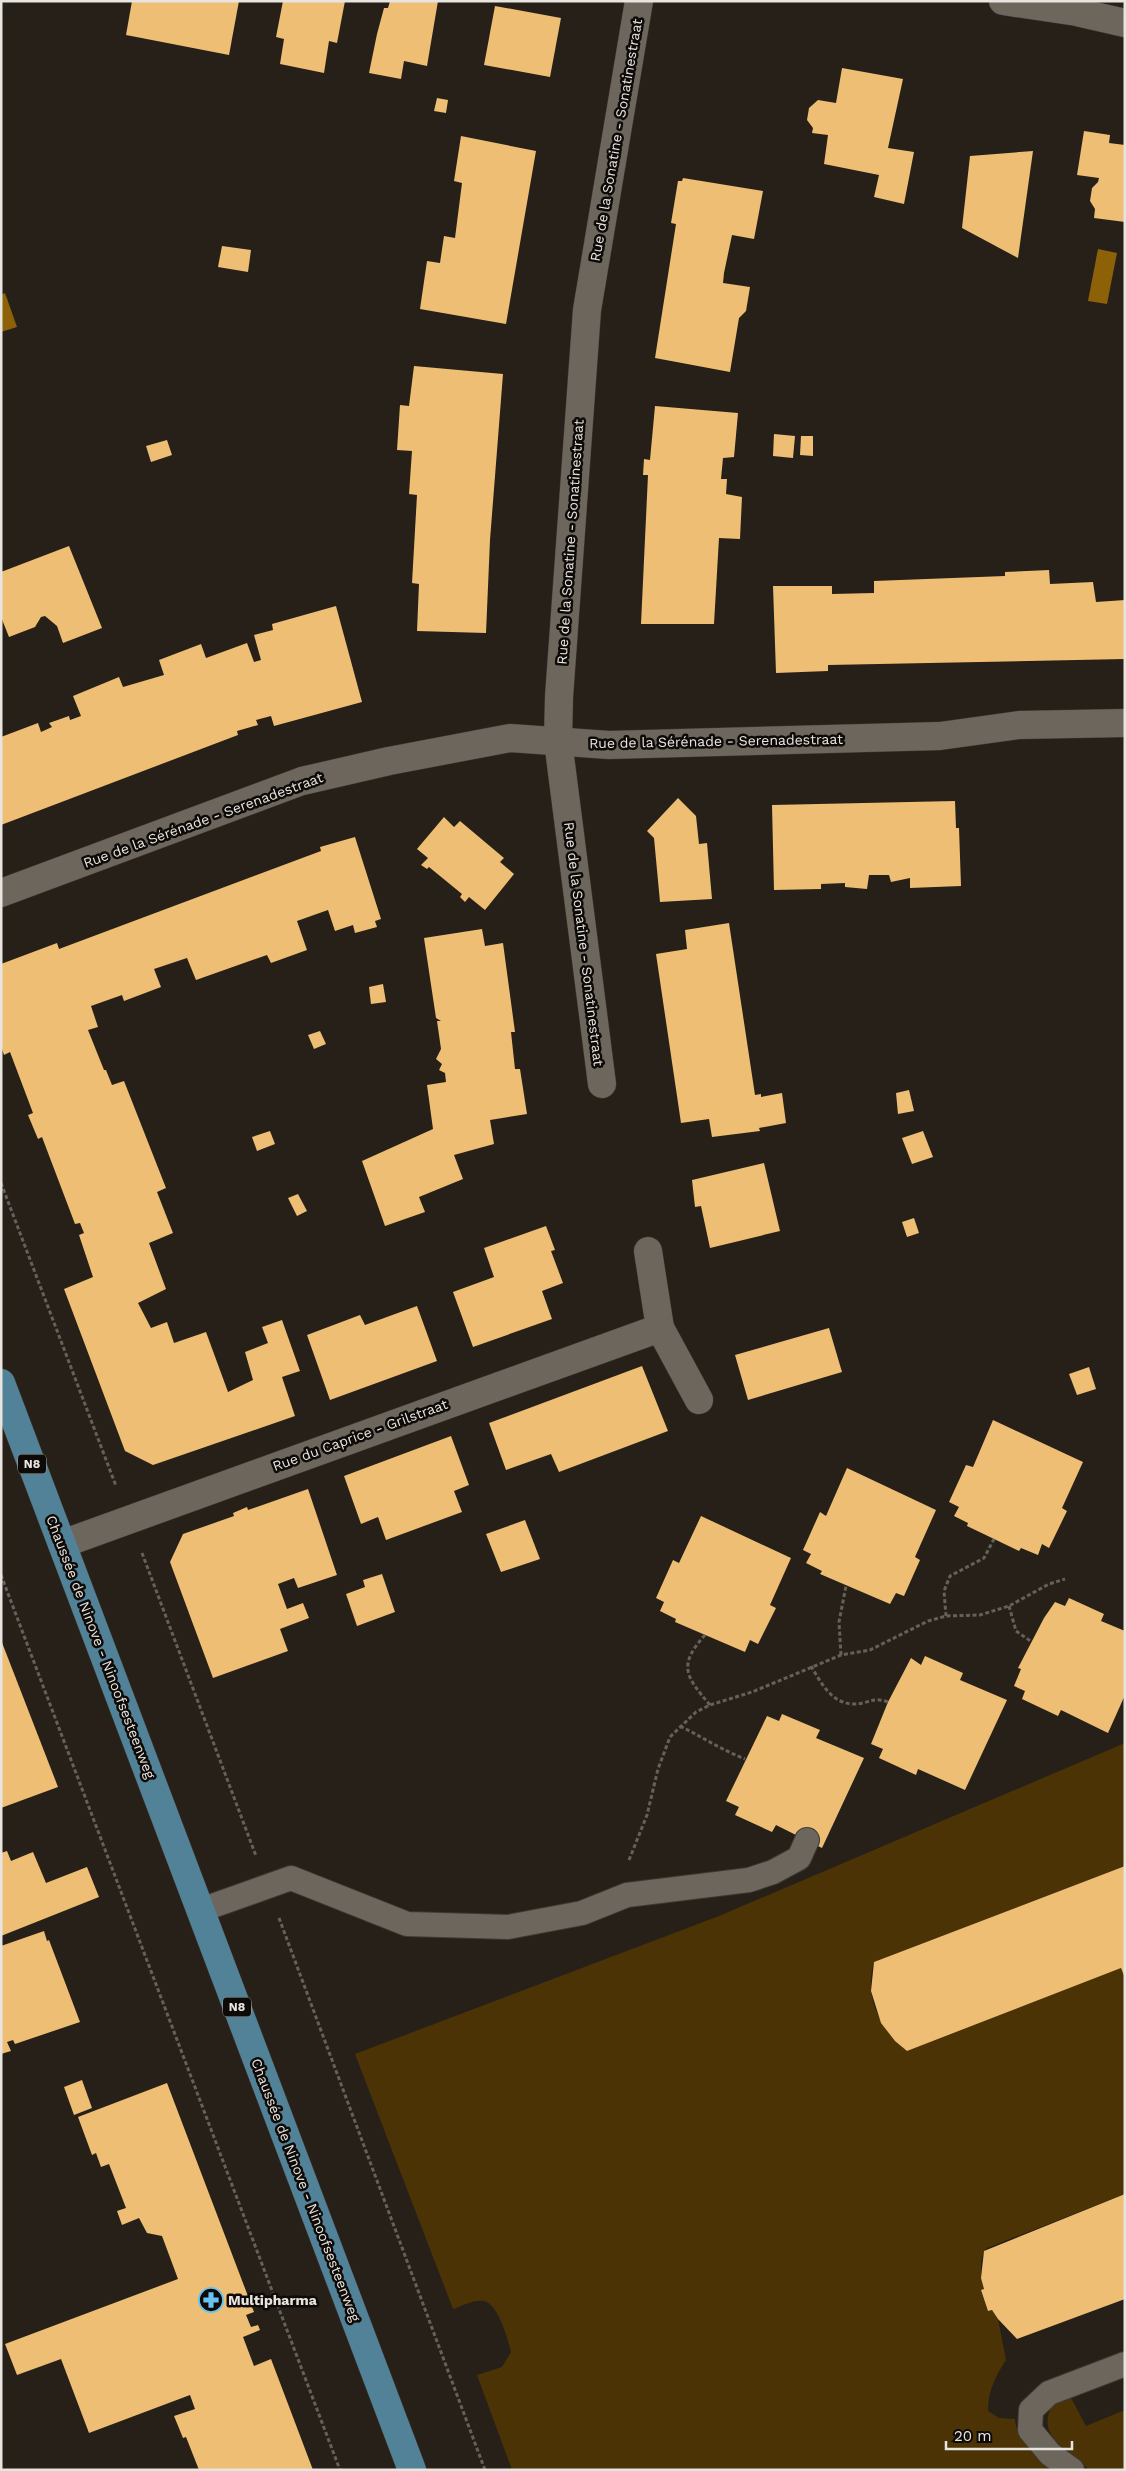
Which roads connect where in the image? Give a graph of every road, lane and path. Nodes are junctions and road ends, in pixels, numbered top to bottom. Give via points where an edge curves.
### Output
1 (639, 1) edge
2 (1003, 1) edge
3 (1125, 23) edge
4 (1125, 723) edge
5 (558, 741) junction
6 (1, 893) edge
7 (602, 1084) dead end
8 (1, 1183) edge
9 (648, 1251) dead end
10 (660, 1328) junction
11 (1, 1384) edge
12 (699, 1400) dead end
13 (129, 1519) junction
14 (994, 1538) dead end
15 (62, 1544) junction
16 (1, 1575) edge
17 (1065, 1579) dead end
18 (846, 1586) dead end
19 (1009, 1606) junction
20 (946, 1616) junction
21 (704, 1635) dead end
22 (1032, 1642) dead end
23 (841, 1655) junction
24 (811, 1666) junction
25 (888, 1702) dead end
26 (710, 1705) junction
27 (680, 1726) junction
28 (745, 1759) dead end
29 (807, 1840) dead end
30 (267, 1887) junction
31 (627, 1895) junction
32 (201, 1910) junction
33 (1125, 2364) edge
34 (340, 2470) edge
35 (412, 2470) edge
36 (486, 2470) edge
37 (1072, 2470) edge

1 - 5 street, Rue de la Sonatine - Sonatinestraat via 587,310 559,687
2 - 3 street
4 - 5 street, Rue de la Sérénade - Serenadestraat via 1019,725 940,736 609,745
5 - 6 street, Rue de la Sérénade - Serenadestraat via 510,738 389,761 302,782
5 - 7 street, Rue de la Sonatine - Sonatinestraat
8 - 13 path
9 - 10 street
10 - 12 street
10 - 13 street, Rue du Caprice - Grilstraat
11 - 15 main road, Chaussée de Ninove - Ninoofsesteenweg / N8
13 - 15 street, Rue du Caprice - Grilstraat
13 - 30 path
14 - 20 path via 984,1558 950,1576 944,1591
15 - 32 main road, Chaussée de Ninove - Ninoofsesteenweg / N8
16 - 34 path
17 - 19 path
18 - 23 path via 839,1622
19 - 20 path via 980,1615
19 - 22 path via 1016,1631
20 - 23 path via 928,1621 870,1650
21 - 26 path via 690,1652 687,1668 693,1686
23 - 24 path
24 - 25 path via 822,1686 836,1700 853,1704 878,1698
24 - 26 path via 752,1692
26 - 27 path
27 - 28 path
27 - 31 path via 670,1737 647,1816 628,1864
29 - 31 lane via 799,1858 750,1880
30 - 31 lane via 291,1878 416,1925 508,1927 582,1913
30 - 32 lane
30 - 36 path
32 - 35 main road, Chaussée de Ninove - Ninoofsesteenweg / N8
33 - 37 lane via 1049,2394 1032,2410 1030,2430 1050,2454

